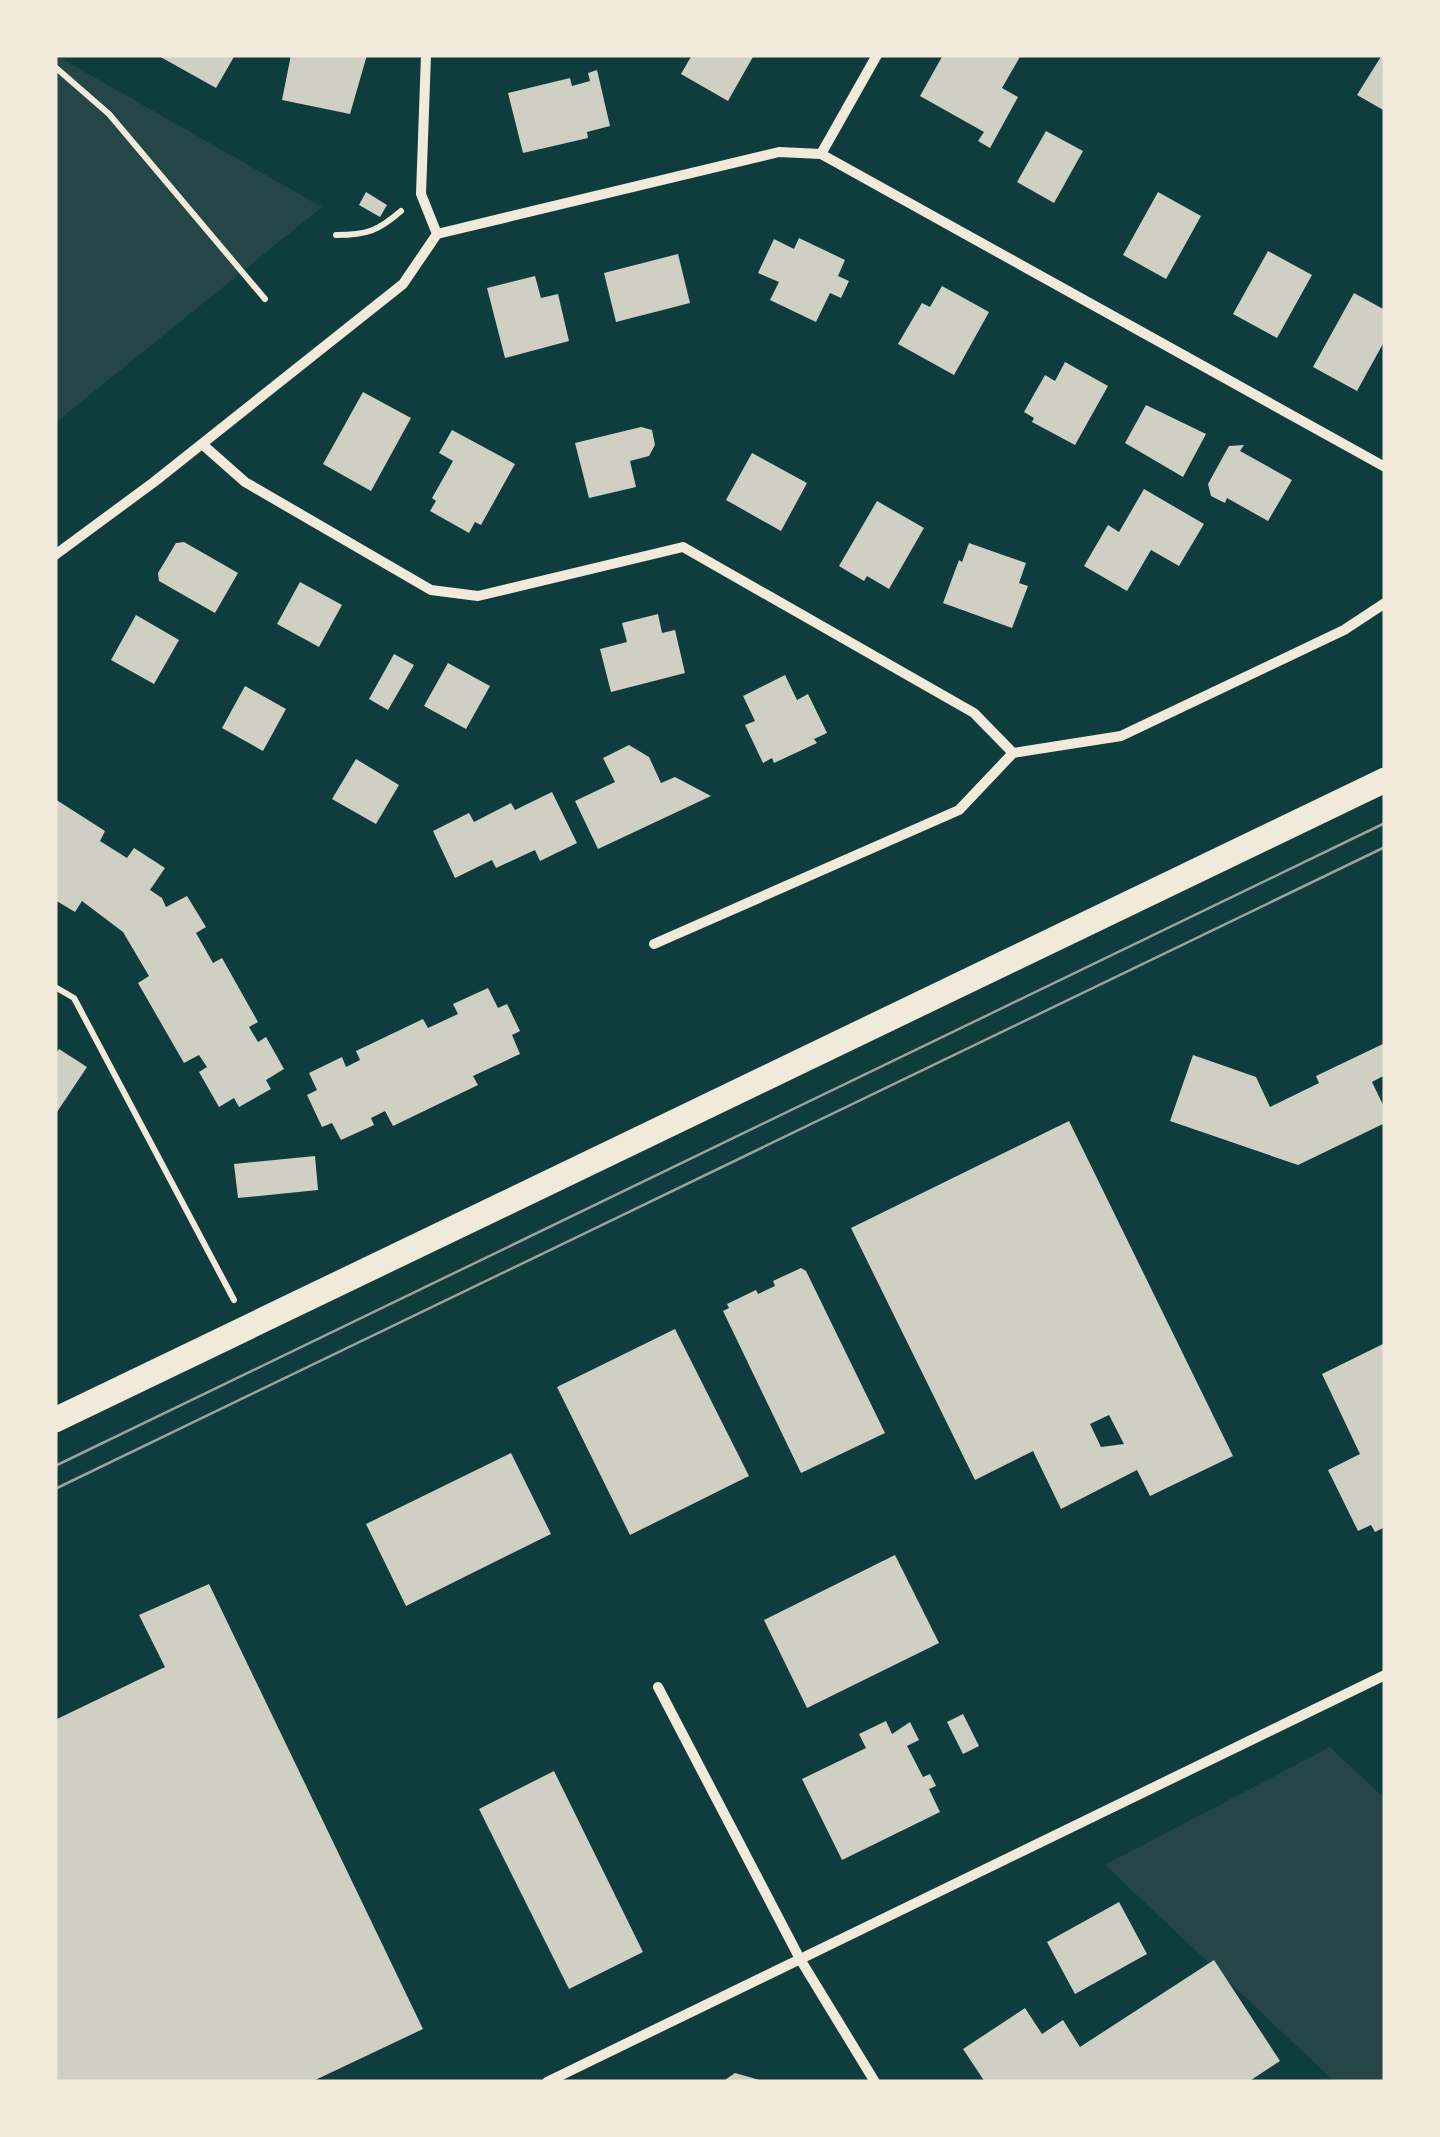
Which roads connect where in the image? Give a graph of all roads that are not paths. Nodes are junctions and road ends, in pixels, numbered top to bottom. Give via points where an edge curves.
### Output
1 (426, 55) edge
2 (877, 55) edge
3 (821, 154) junction
4 (437, 234) junction
5 (202, 444) junction
6 (1385, 468) edge
7 (55, 555) edge
8 (1385, 604) edge
9 (1013, 753) junction
10 (1385, 780) edge
11 (654, 944) dead end
12 (55, 1420) edge
13 (1385, 1674) edge
14 (658, 1687) dead end
15 (800, 1959) junction
16 (547, 2082) edge
17 (875, 2082) edge

1 - 4 street via 421,194
2 - 3 street
3 - 4 street via 780,152
3 - 6 street
4 - 5 street via 404,284
5 - 7 street
5 - 9 street via 246,482 430,590 478,596 683,548 974,713
8 - 9 street via 1121,736
9 - 11 street via 959,810
10 - 12 main road
13 - 15 street
14 - 15 street
15 - 16 street
15 - 17 street

